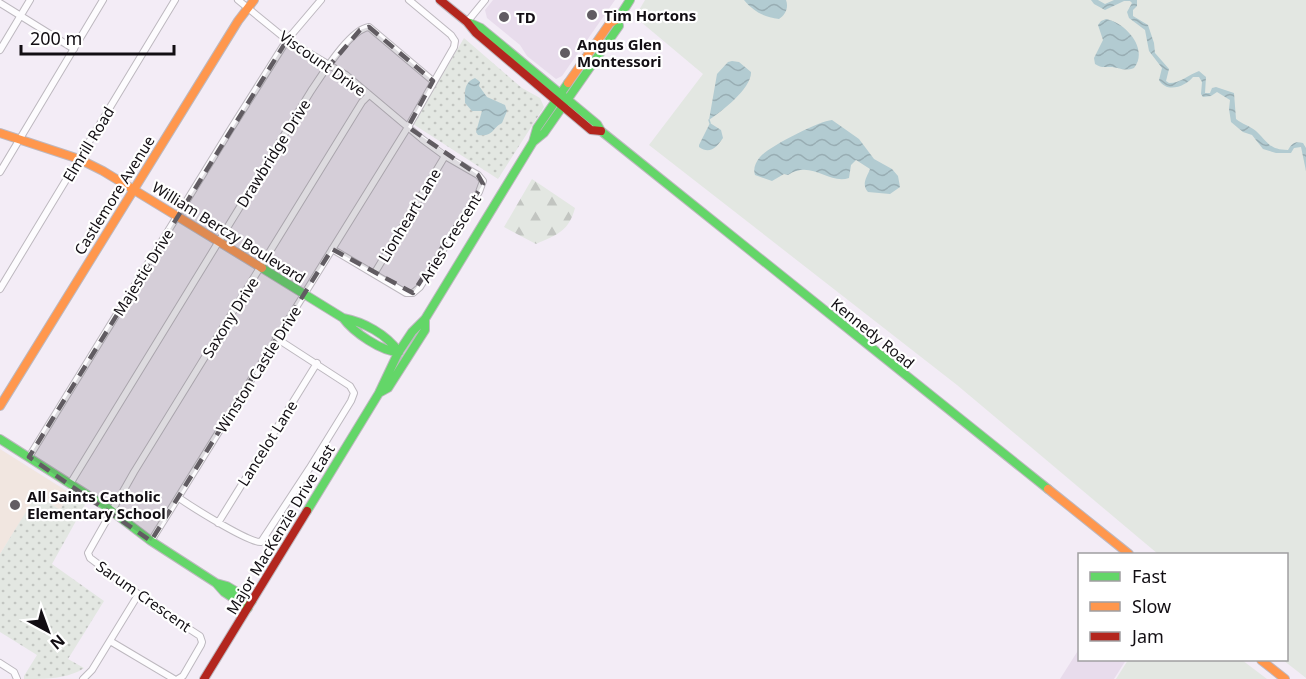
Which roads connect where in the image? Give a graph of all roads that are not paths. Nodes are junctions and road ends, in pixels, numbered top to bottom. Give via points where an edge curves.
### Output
1 (30, 0) edge
2 (103, 0) edge
3 (176, 0) edge
4 (237, 0) edge
5 (254, 0) edge
6 (321, 0) edge
7 (409, 0) edge
8 (440, 0) edge
9 (484, 0) edge
10 (630, 0) edge
11 (0, 3) edge
12 (247, 8) junction
13 (21, 16) junction
14 (467, 22) junction
15 (287, 39) junction
16 (74, 48) junction
17 (0, 50) edge
18 (329, 66) junction
19 (433, 81) junction
20 (369, 95) junction
21 (562, 99) junction
22 (408, 127) junction
23 (0, 133) edge
24 (20, 139) junction
25 (445, 156) junction
26 (79, 159) junction
27 (0, 171) edge
28 (134, 189) junction
29 (177, 216) junction
30 (219, 241) junction
31 (332, 249) junction
32 (261, 267) junction
33 (374, 274) junction
34 (0, 289) edge
35 (304, 294) junction
36 (424, 319) junction
37 (276, 338) junction
38 (399, 352) junction
39 (317, 363) junction
40 (380, 393) junction
41 (0, 406) edge
42 (0, 439) edge
43 (29, 458) junction
44 (70, 484) junction
45 (179, 498) junction
46 (111, 511) junction
47 (218, 523) junction
48 (151, 542) junction
49 (1127, 553) edge
50 (138, 595) junction
51 (250, 604) junction
52 (110, 640) junction
53 (1262, 661) edge
54 (0, 663) edge
55 (17, 679) edge
56 (83, 679) edge
57 (176, 679) edge
58 (204, 679) edge
59 (1285, 679) edge

1 - 13 street
2 - 16 street
3 - 26 street, Elmrill Road
4 - 12 street, Viscount Drive
5 - 12 main road, Castlemore Avenue
6 - 15 street, Majestic Drive
7 - 19 street, Winston Castle Drive via 455,41
8 - 14 main road, Kennedy Road
9 - 14 street
10 - 21 main road, Major MacKenzie Drive East via 618,18 619,26
11 - 13 street
12 - 15 street, Viscount Drive
12 - 28 main road, Castlemore Avenue
13 - 16 street
13 - 17 street
14 - 21 main road, Kennedy Road
15 - 18 street, Viscount Drive
15 - 29 street, Majestic Drive
16 - 24 street
18 - 19 street, Drawbridge Drive via 360,30 369,27
18 - 20 street, Viscount Drive
18 - 30 street, Drawbridge Drive
19 - 22 street, Winston Castle Drive
20 - 22 street, Viscount Drive
20 - 32 street, Saxony Drive
21 - 36 main road, Major MacKenzie Drive East
21 - 49 main road, Kennedy Road via 591,130 601,131
22 - 25 street, Aries Crescent
22 - 31 street, Winston Castle Drive
23 - 24 main road, William Berczy Boulevard
24 - 26 main road, William Berczy Boulevard
24 - 27 street
25 - 33 street, Lionheart Lane
25 - 33 street, Aries Crescent via 481,178 479,192 420,287 406,293
26 - 28 main road, William Berczy Boulevard
26 - 34 street, Elmrill Road
28 - 29 main road, William Berczy Boulevard
28 - 41 main road, Castlemore Avenue
29 - 30 main road, William Berczy Boulevard
29 - 43 street, Majestic Drive
30 - 32 main road, William Berczy Boulevard
30 - 44 street, Drawbridge Drive
31 - 33 street, Aries Crescent
31 - 35 street, Winston Castle Drive
32 - 35 main road, William Berczy Boulevard
32 - 46 street, Saxony Drive
35 - 37 street, Winston Castle Drive
35 - 38 main road, William Berczy Boulevard via 395,344
36 - 38 main road, Major MacKenzie Drive East
36 - 40 main road, Major MacKenzie Drive East via 425,330 388,388
37 - 39 street
37 - 45 street, Winston Castle Drive
38 - 40 main road, Major MacKenzie Drive East
39 - 47 street, Lancelot Lane
39 - 47 street via 354,393 309,470 261,542
40 - 51 main road, Major MacKenzie Drive East
42 - 43 main road
43 - 44 main road
44 - 46 main road
45 - 47 street
45 - 48 street, Winston Castle Drive
46 - 48 main road
46 - 50 street, Sarum Crescent via 88,555
48 - 51 main road via 224,592
50 - 52 street
50 - 57 street, Sarum Crescent via 202,639 183,676
51 - 58 main road, Major MacKenzie Drive East
52 - 56 street
52 - 57 street, Sarum Crescent
53 - 59 main road
54 - 55 street via 14,672

